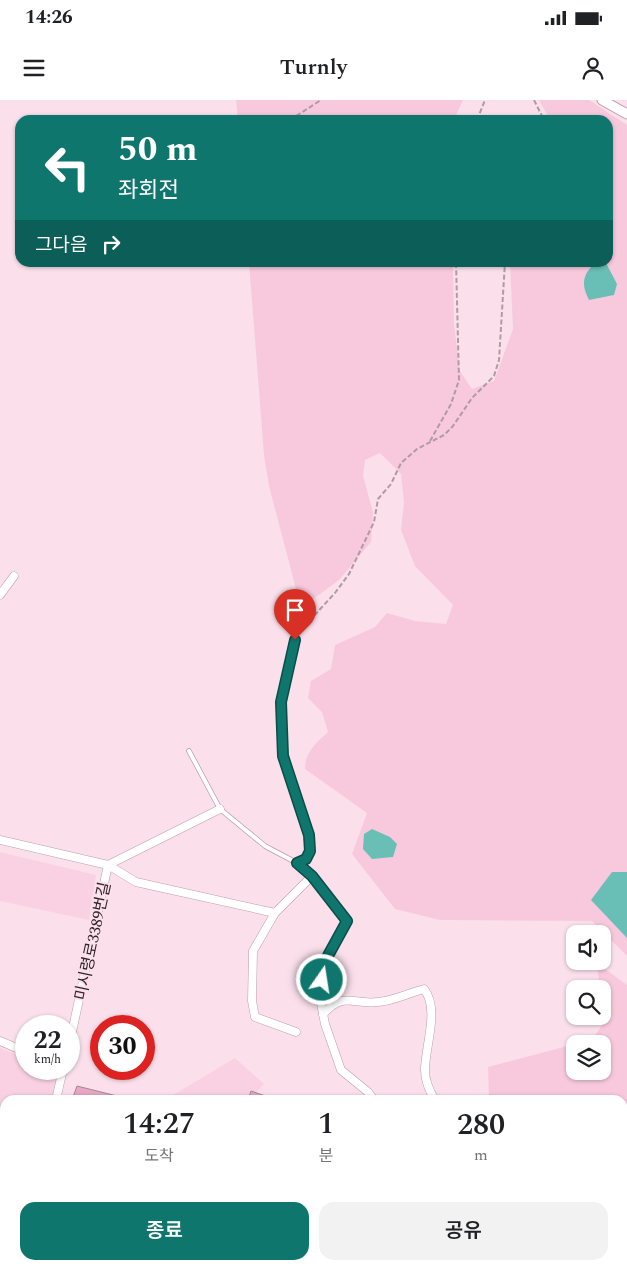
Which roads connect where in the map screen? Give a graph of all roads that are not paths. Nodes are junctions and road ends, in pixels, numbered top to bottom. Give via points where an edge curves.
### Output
1 (602, 100) edge
2 (627, 114) edge
3 (14, 576) dead end
4 (0, 595) edge
5 (295, 636) road end
6 (189, 751) dead end
7 (220, 809) junction
8 (0, 840) edge
9 (297, 863) junction
10 (108, 865) junction
11 (312, 876) junction
12 (275, 912) junction
13 (323, 1014) junction
14 (76, 1015) edge
15 (296, 1032) dead end
16 (0, 1041) edge
17 (15, 1047) edge
18 (61, 1080) edge
19 (57, 1095) edge
20 (370, 1095) edge
21 (433, 1095) edge

1 - 2 street
3 - 4 street
5 - 9 lane via 281,702 283,756 309,835 310,851 306,859
6 - 7 lane
7 - 9 lane via 265,846
7 - 10 street
8 - 10 street
9 - 11 lane
10 - 12 street via 136,882
10 - 14 street, 미시령로3389번길
11 - 12 street
11 - 13 street via 347,921 324,963 320,998
12 - 15 street via 253,951 252,1001 255,1017
13 - 20 street via 341,1070
13 - 21 street via 334,1002 342,1000 379,1002 424,989 431,1010 425,1072
16 - 17 street
18 - 19 street

